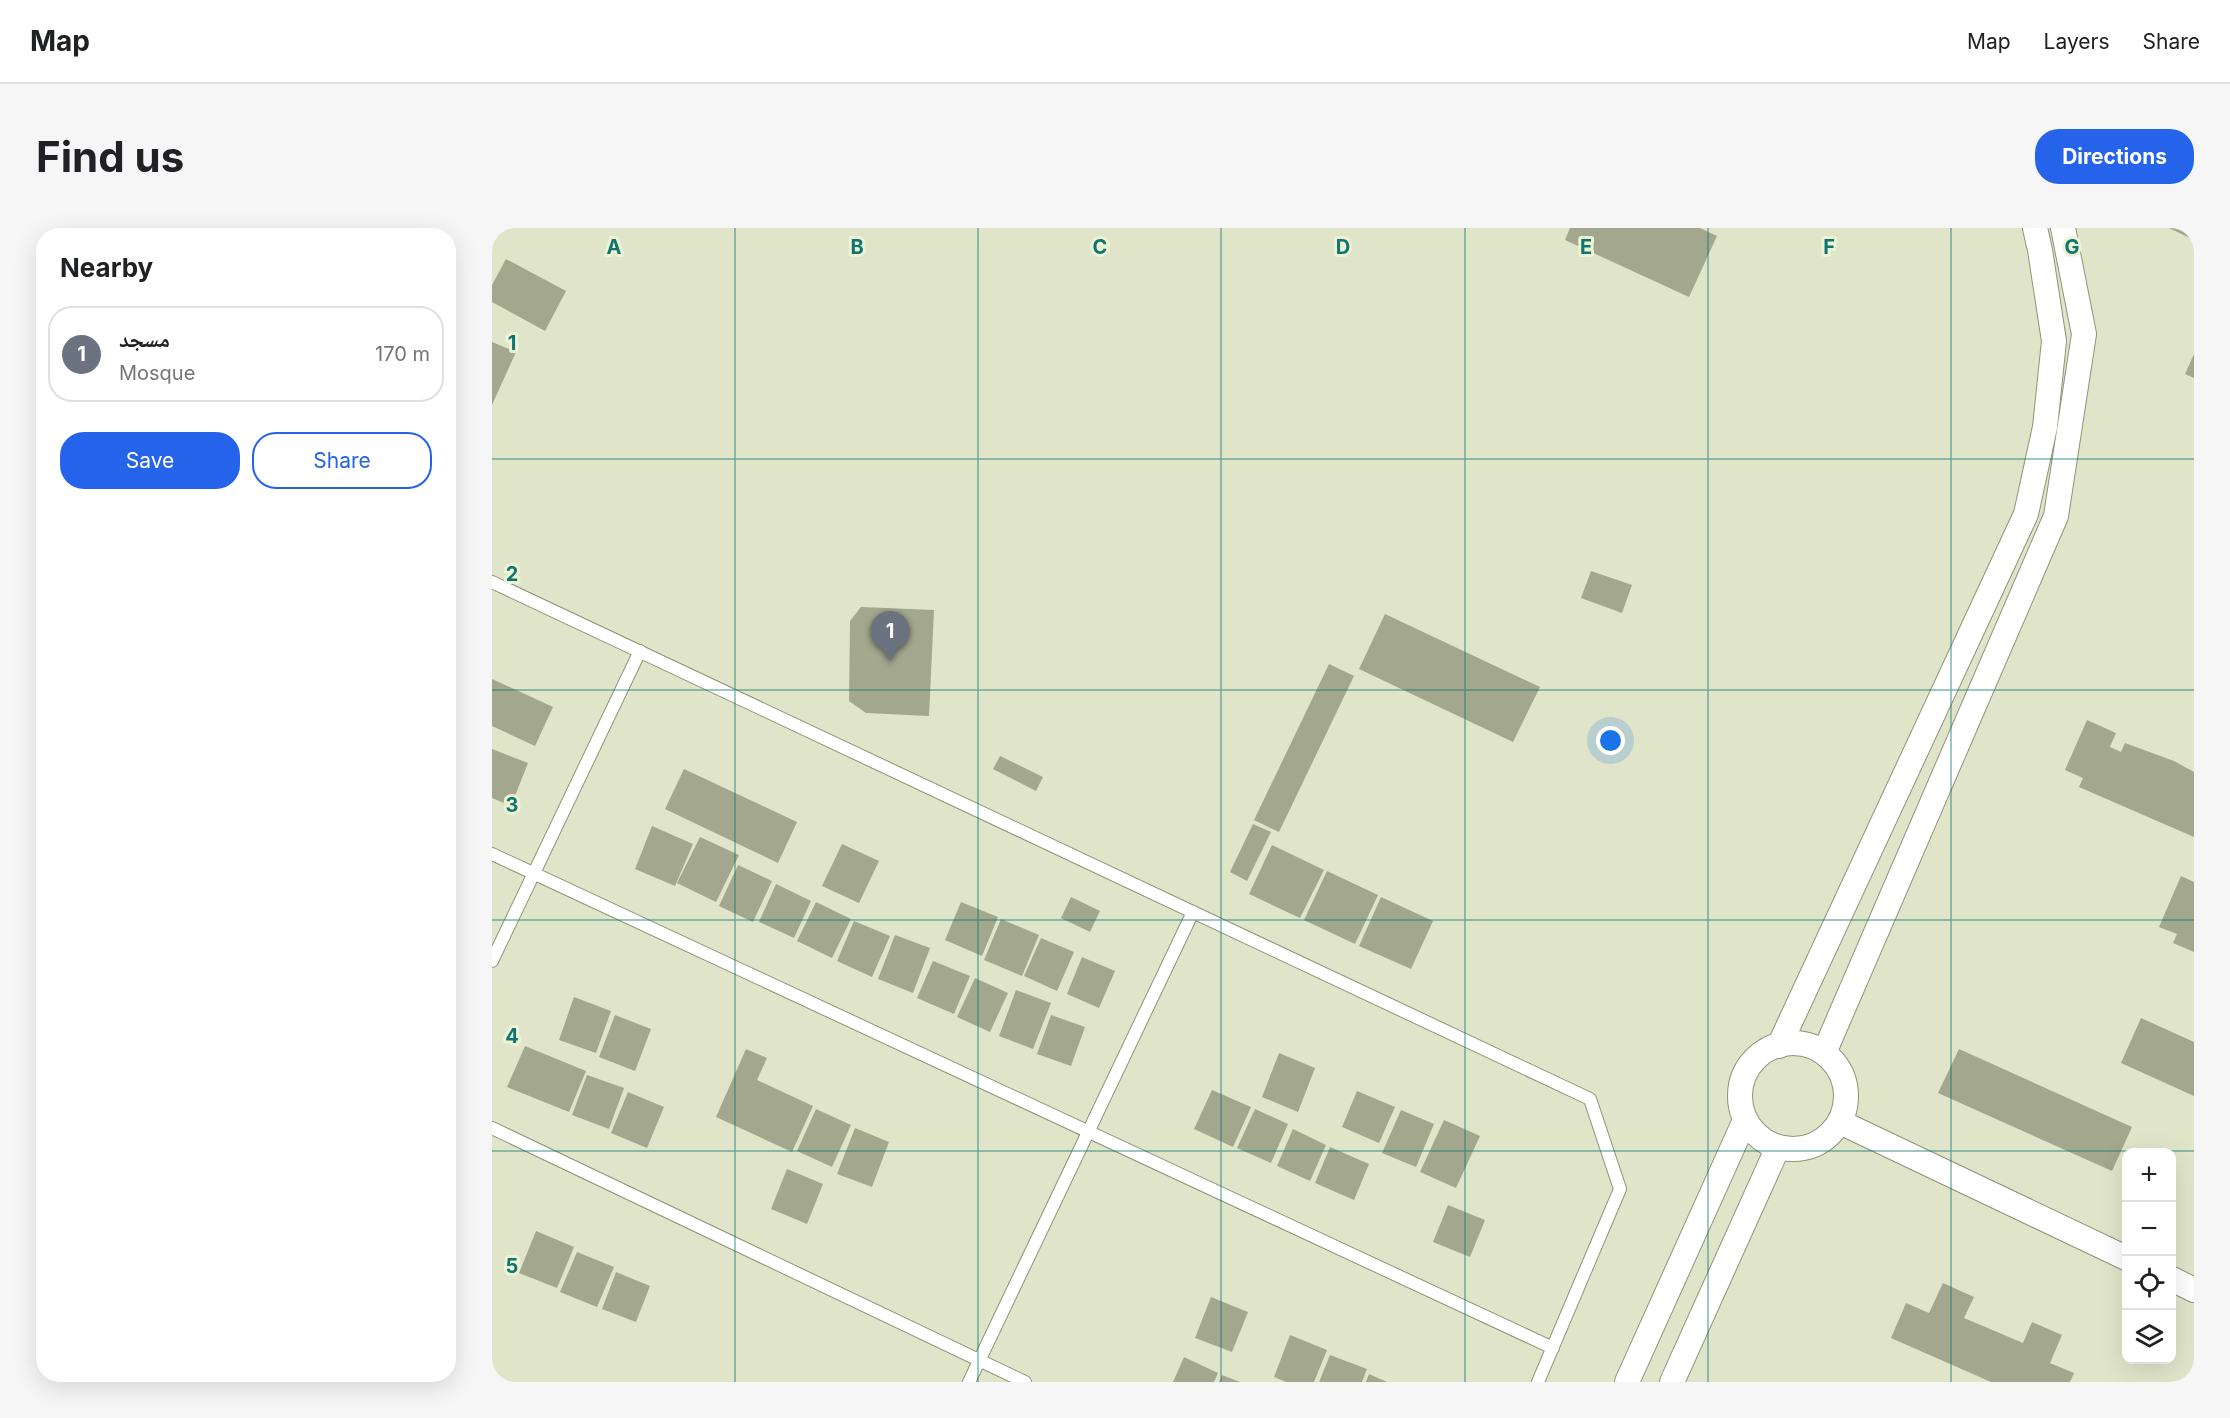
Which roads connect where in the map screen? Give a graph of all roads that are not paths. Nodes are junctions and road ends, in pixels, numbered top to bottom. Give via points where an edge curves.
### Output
1 (2035, 228) edge
2 (2063, 228) edge
3 (492, 582) edge
4 (640, 651) junction
5 (492, 854) edge
6 (534, 873) junction
7 (1193, 912) junction
8 (492, 961) edge
9 (1779, 1046) junction
10 (1824, 1053) junction
11 (1745, 1120) junction
12 (1840, 1122) junction
13 (492, 1128) edge
14 (1088, 1132) junction
15 (1778, 1147) junction
16 (2123, 1256) edge
17 (2176, 1281) edge
18 (2194, 1290) edge
19 (1553, 1348) junction
20 (979, 1360) junction
21 (969, 1382) edge
22 (1025, 1382) edge
23 (1538, 1382) edge
24 (1627, 1382) edge
25 (1672, 1382) edge

1 - 9 street via 2054,341 2045,427 2026,514
2 - 10 street via 2084,334 2056,516
3 - 4 lane
4 - 6 lane
4 - 7 lane
5 - 6 lane
6 - 8 lane
6 - 14 lane
7 - 14 lane
7 - 19 lane via 1590,1099 1620,1189
9 - 10 street via 1810,1046
9 - 11 street via 1752,1063 1743,1077 1740,1093
10 - 12 street via 1834,1062 1845,1087
11 - 15 street via 1754,1132
11 - 24 street
12 - 15 street via 1813,1146
12 - 16 street
13 - 20 lane
14 - 19 lane
14 - 20 lane
15 - 25 street
17 - 18 street
19 - 23 lane
20 - 21 lane
20 - 22 lane

